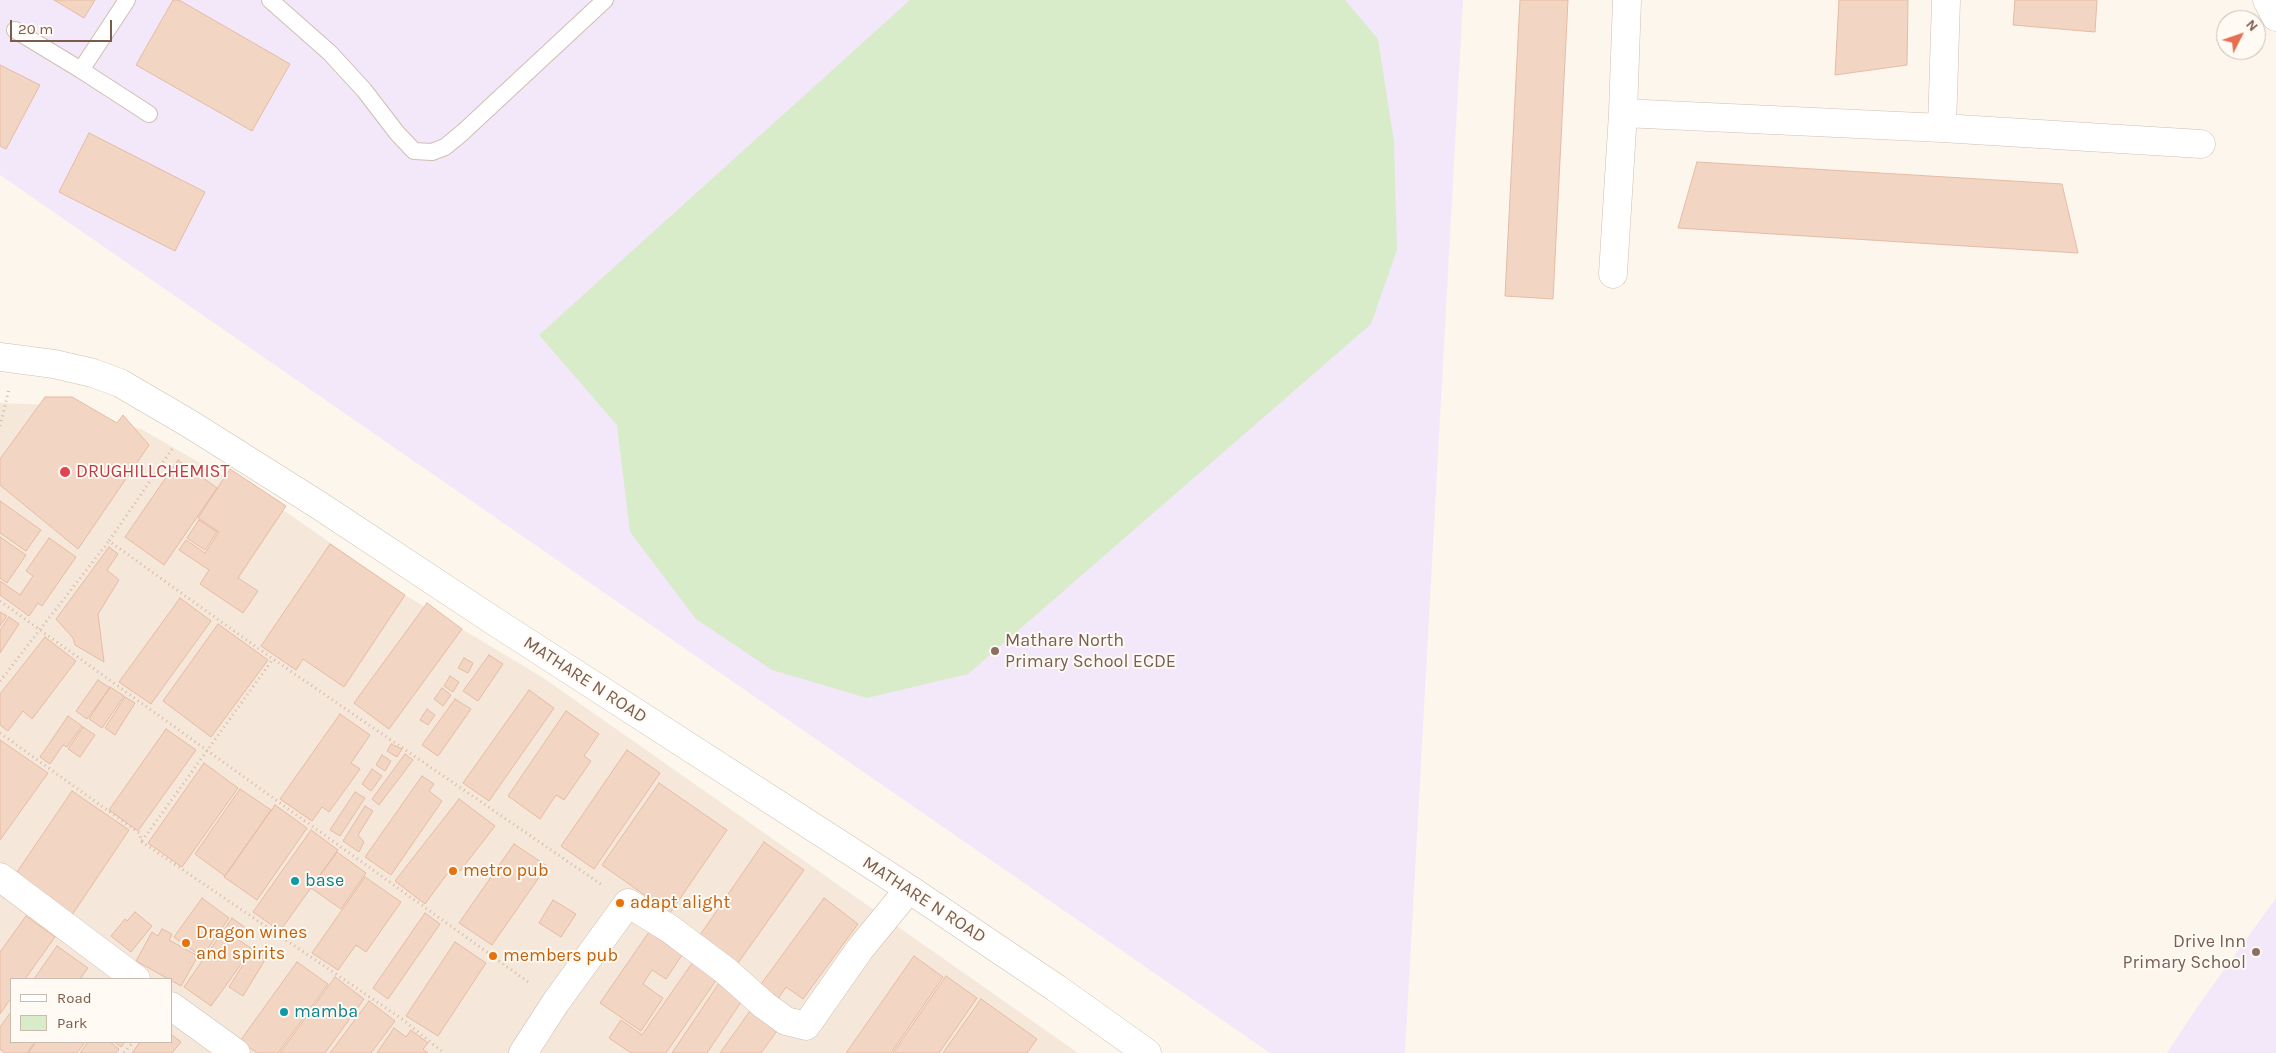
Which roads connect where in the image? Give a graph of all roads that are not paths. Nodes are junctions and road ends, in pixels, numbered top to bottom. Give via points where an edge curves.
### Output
1 (127, 0) edge
2 (270, 0) edge
3 (605, 0) edge
4 (1627, 0) edge
5 (1946, 0) edge
6 (2267, 0) edge
7 (2276, 17) edge
8 (16, 30) dead end
9 (81, 70) junction
10 (1623, 113) junction
11 (149, 114) dead end
12 (1942, 128) junction
13 (2201, 144) dead end
14 (1613, 274) dead end
15 (8, 358) edge
16 (0, 877) edge
17 (909, 889) junction
18 (135, 978) edge
19 (172, 1007) edge
20 (236, 1053) edge
21 (522, 1053) edge
22 (1147, 1053) edge

1 - 9 lane
2 - 3 lane via 330,53 414,151 432,152 445,147
4 - 10 street
5 - 12 street
6 - 7 street
8 - 9 lane
9 - 11 lane
10 - 12 street
10 - 14 street
12 - 13 street
15 - 17 street, MATHARE N ROAD via 93,373 120,383 190,424
16 - 18 street
17 - 21 street via 860,949 806,1026 786,1021 670,929 628,903
17 - 22 street, MATHARE N ROAD
19 - 20 street

